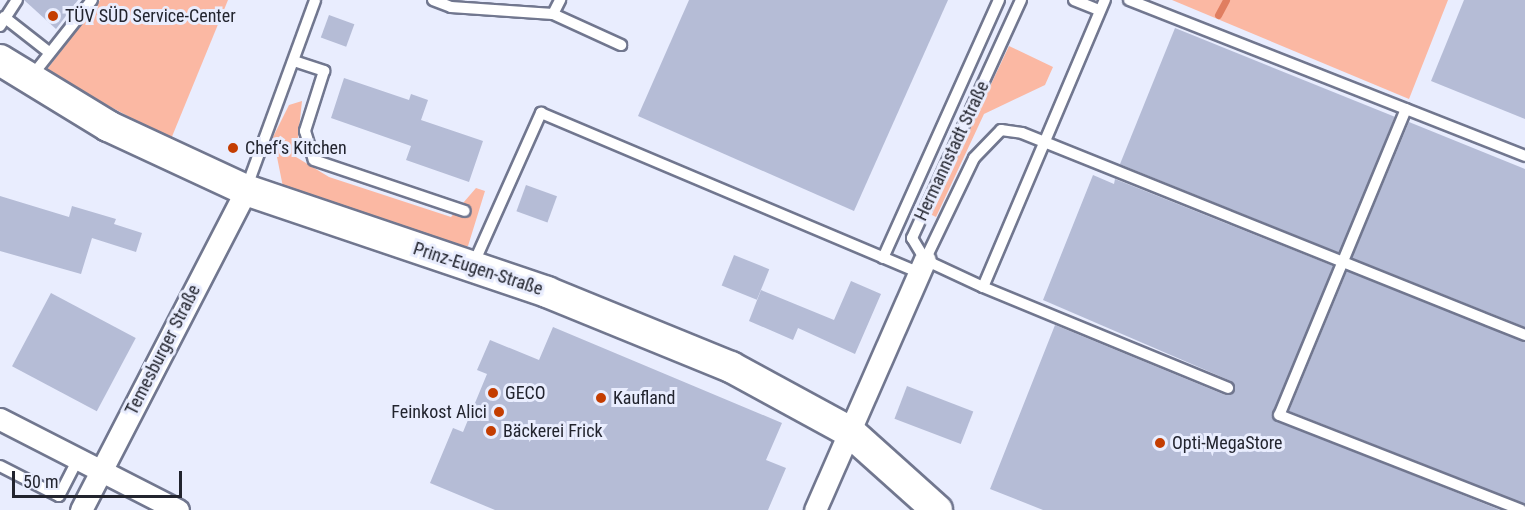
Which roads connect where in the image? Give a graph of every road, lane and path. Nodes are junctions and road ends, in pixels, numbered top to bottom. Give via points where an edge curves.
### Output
1 (17, 0) edge
2 (92, 0) edge
3 (315, 0) edge
4 (433, 0) edge
5 (560, 0) edge
6 (999, 0) edge
7 (1021, 0) edge
8 (1074, 0) edge
9 (1105, 0) edge
10 (1129, 0) edge
11 (1099, 10) junction
12 (553, 14) junction
13 (2, 21) edge
14 (621, 45) dead end
15 (50, 52) junction
16 (0, 60) edge
17 (294, 61) junction
18 (30, 79) junction
19 (1406, 109) junction
20 (1045, 143) junction
21 (1525, 156) edge
22 (246, 190) junction
23 (465, 211) dead end
24 (883, 258) junction
25 (1343, 260) junction
26 (923, 266) junction
27 (472, 268) junction
28 (983, 287) junction
29 (1525, 335) edge
30 (1228, 388) dead end
31 (0, 418) edge
32 (850, 432) junction
33 (78, 459) junction
34 (0, 466) edge
35 (101, 471) junction
36 (81, 510) edge
37 (178, 510) edge
38 (815, 510) edge
39 (937, 510) edge
40 (1521, 510) edge

1 - 13 lane
2 - 15 lane
3 - 17 lane
4 - 12 lane via 451,7
5 - 12 lane
6 - 24 lane
7 - 26 lane, Hermannstadt Straße via 912,238
8 - 11 lane
9 - 11 lane
10 - 19 lane
11 - 20 lane
12 - 14 lane
13 - 15 lane
15 - 18 lane
16 - 18 street, Prinz-Eugen-Straße
17 - 22 lane
17 - 23 lane via 324,71 305,131 314,160
18 - 22 street, Prinz-Eugen-Straße via 108,126
19 - 21 lane
19 - 25 lane
20 - 25 lane
20 - 26 lane via 1001,130 985,142
20 - 28 lane
22 - 27 street, Prinz-Eugen-Straße
22 - 35 street, Temesburger Straße
24 - 26 lane
24 - 27 lane via 541,113
25 - 29 lane
25 - 40 lane via 1279,415
26 - 28 lane
26 - 32 street
27 - 32 street, Prinz-Eugen-Straße via 650,331 787,394
28 - 30 lane
31 - 33 street
32 - 38 street
32 - 39 street, Prinz-Eugen-Straße
33 - 34 lane via 58,496
33 - 35 street
35 - 36 street, Temesburger Straße
35 - 37 street

